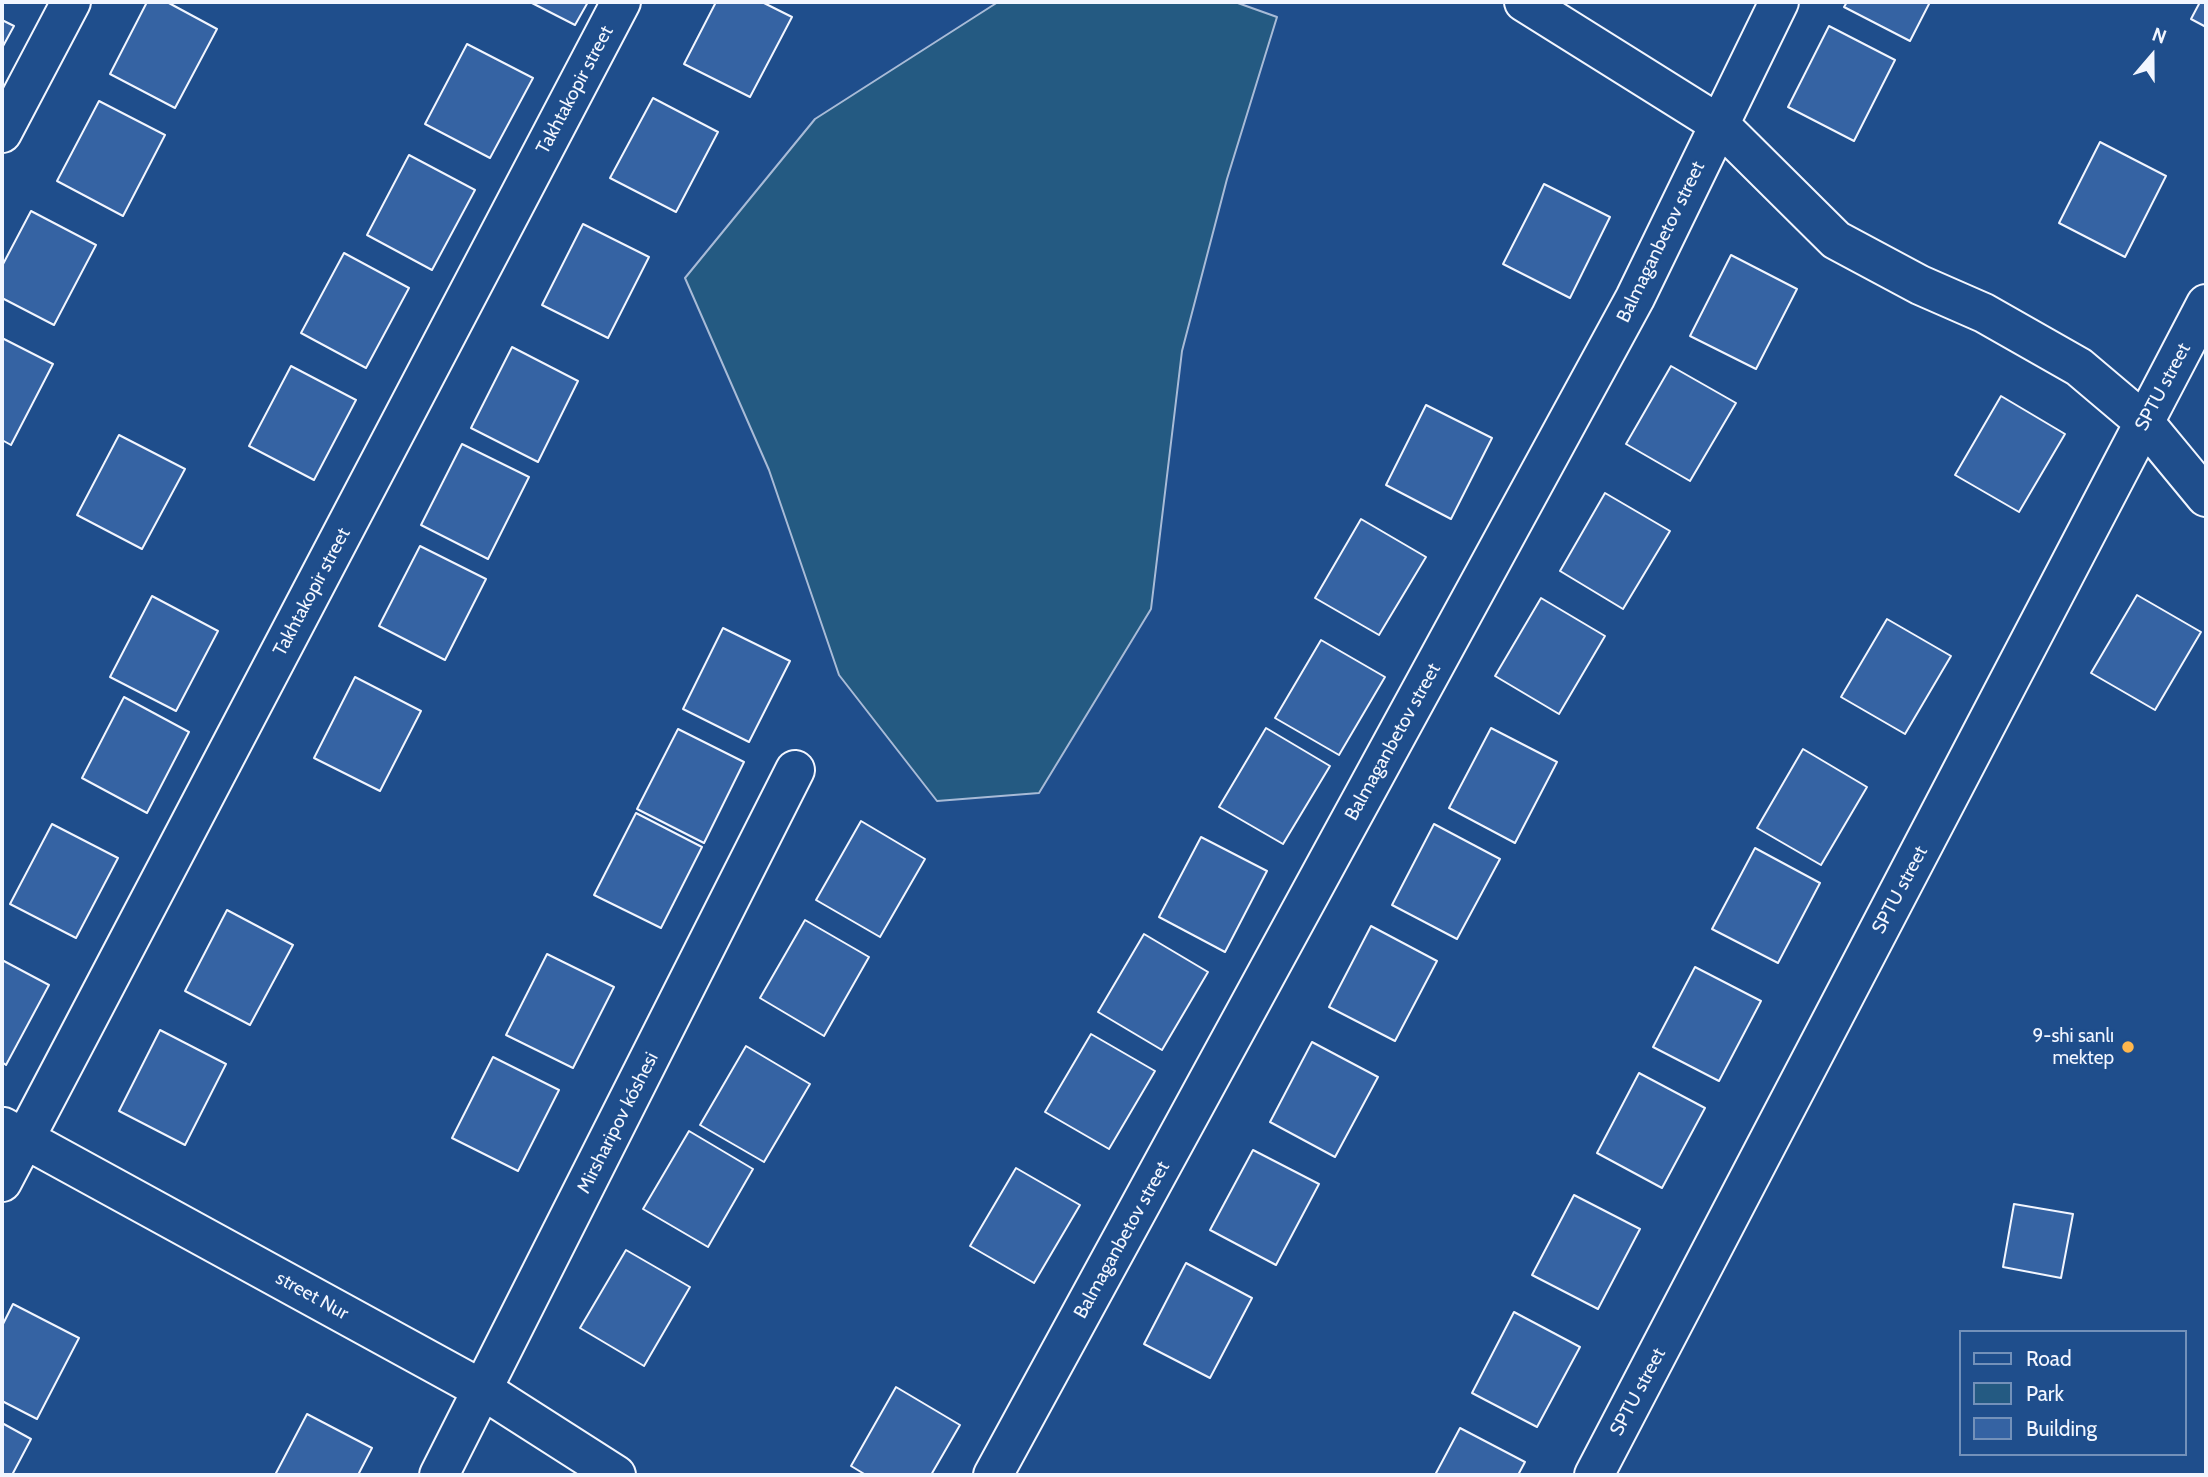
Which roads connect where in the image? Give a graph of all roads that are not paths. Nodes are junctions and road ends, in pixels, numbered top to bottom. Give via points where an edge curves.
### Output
1 (71, 2) edge
2 (621, 2) edge
3 (1524, 2) edge
4 (1779, 2) edge
5 (1719, 124) junction
6 (2, 133) edge
7 (2206, 304) edge
8 (2144, 422) junction
9 (2206, 497) edge
10 (795, 770) dead end
11 (13, 1132) edge
12 (2, 1182) edge
13 (484, 1390) junction
14 (439, 1475) edge
15 (616, 1475) edge
16 (993, 1475) edge
17 (1594, 1475) edge

1 - 6 street
2 - 11 street, Takhtakopir street
3 - 5 street
4 - 5 street, Balmaganbetov street
5 - 8 street via 1836,240 1984,313 2078,367
5 - 16 street, Balmaganbetov street via 1634,298
7 - 8 street, SPTU street
8 - 9 street
8 - 17 street, SPTU street
10 - 13 street, Mirsharipov kóshesi
11 - 12 street, Takhtakopir street
11 - 13 street, street Nur
13 - 14 street, Mirsharipov kóshesi
13 - 15 street, street Nur

